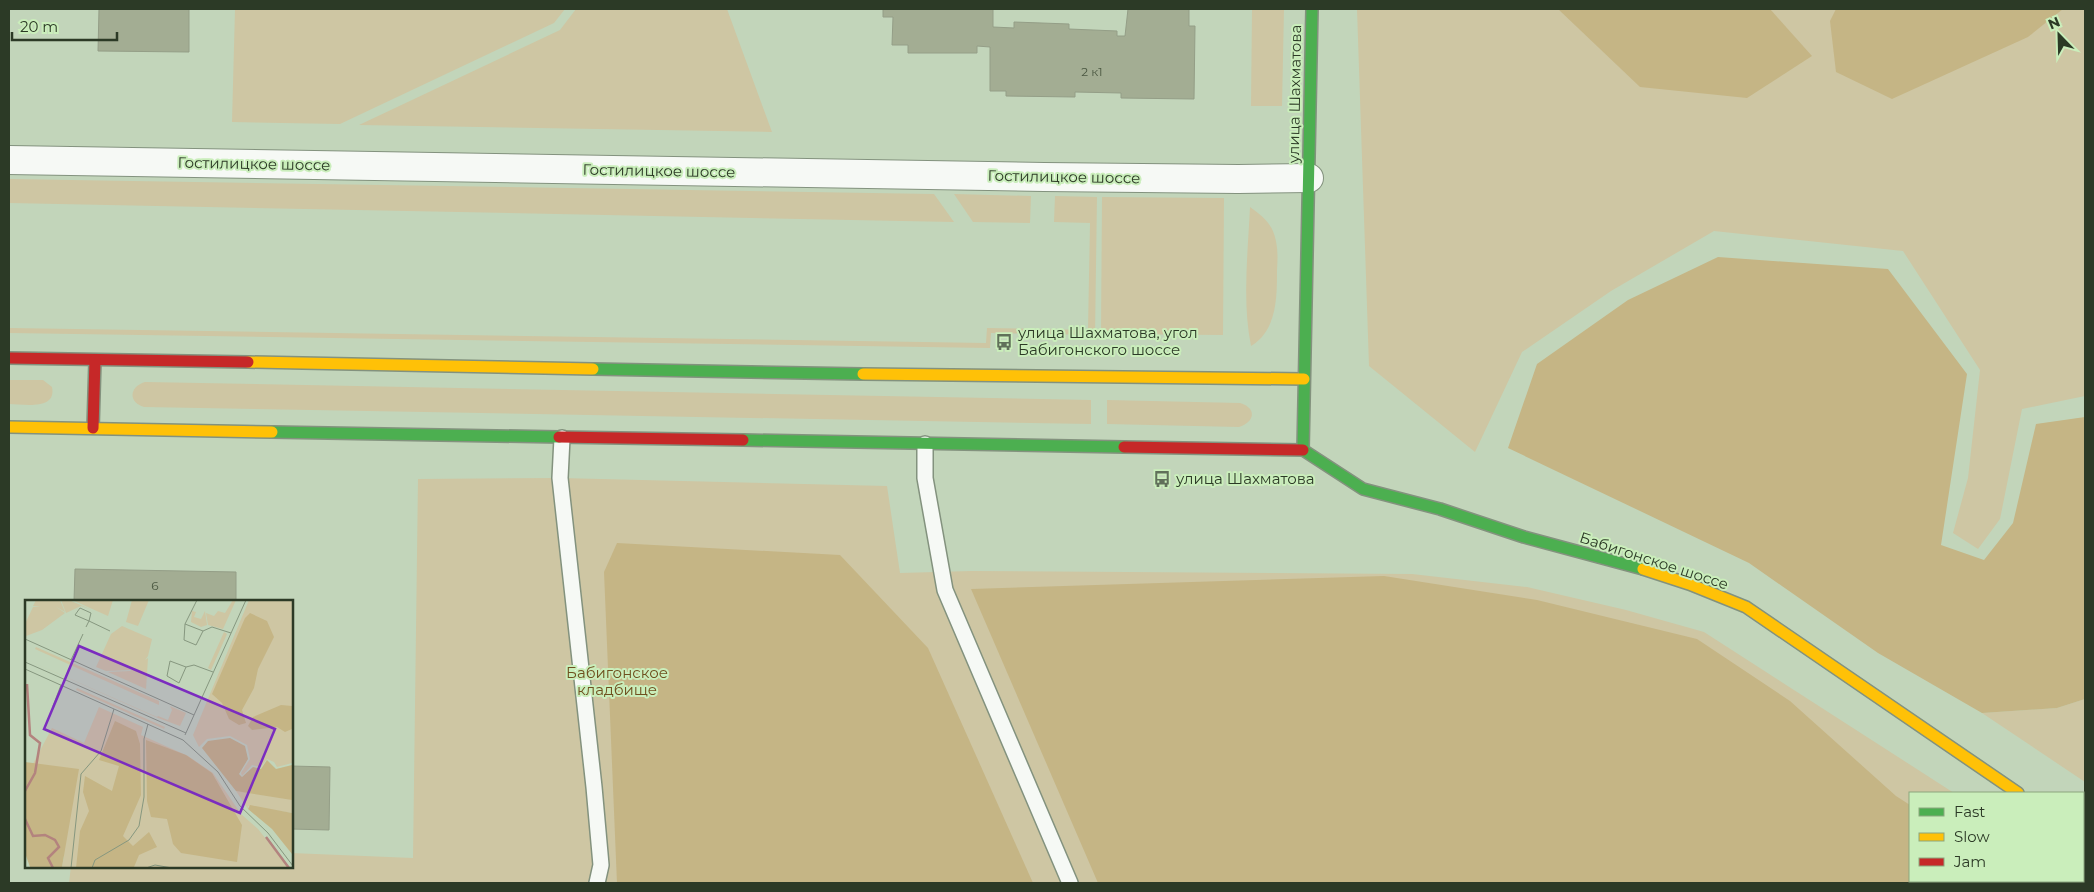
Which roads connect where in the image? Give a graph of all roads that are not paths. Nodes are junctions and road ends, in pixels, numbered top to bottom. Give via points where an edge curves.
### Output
1 (1312, 9) edge
2 (9, 160) edge
3 (1309, 178) junction
4 (9, 358) edge
5 (95, 360) junction
6 (1304, 379) junction
7 (9, 427) edge
8 (93, 428) junction
9 (562, 438) junction
10 (925, 444) junction
11 (1303, 450) junction
12 (2017, 792) edge
13 (596, 883) edge
14 (1070, 883) edge

1 - 3 street, улица Шахматова
2 - 3 street, Гостилицкое шоссе via 1238,180
3 - 6 street, улица Шахматова
4 - 5 street
5 - 6 street
5 - 8 street
6 - 11 street, улица Шахматова
7 - 8 street
8 - 9 street
9 - 10 street
9 - 13 lane via 560,478 601,865
10 - 11 street
10 - 14 lane via 925,478 945,590
11 - 12 street, Бабигонское шоссе via 1363,489 1642,569 1746,607

